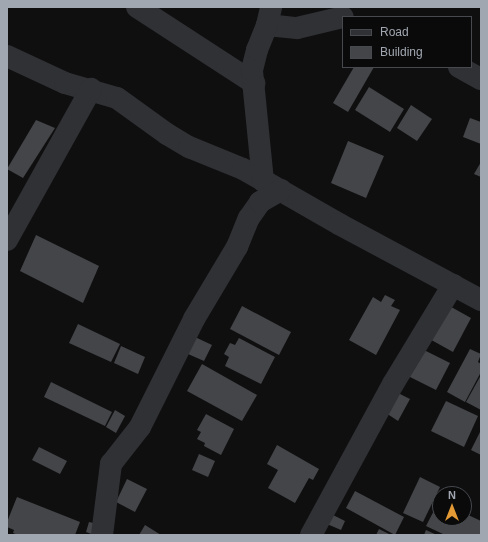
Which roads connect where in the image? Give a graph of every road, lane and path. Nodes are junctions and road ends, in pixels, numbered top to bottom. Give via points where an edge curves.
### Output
1 (137, 7) edge
2 (269, 16) edge
3 (342, 17) edge
4 (7, 56) edge
5 (461, 68) edge
6 (481, 79) edge
7 (254, 83) junction
8 (91, 89) junction
9 (272, 186) junction
10 (7, 240) edge
11 (453, 285) junction
12 (481, 300) edge
13 (102, 535) edge
14 (311, 535) edge

1 - 7 street
2 - 3 street via 297,28
2 - 7 street via 256,50 252,70
4 - 8 street via 65,83
5 - 6 street
7 - 9 street
8 - 9 street via 117,98 189,147 244,169
8 - 10 street
9 - 11 street
9 - 13 street via 250,218 237,247 190,326 140,427 111,464
11 - 12 street
11 - 14 street via 393,384

